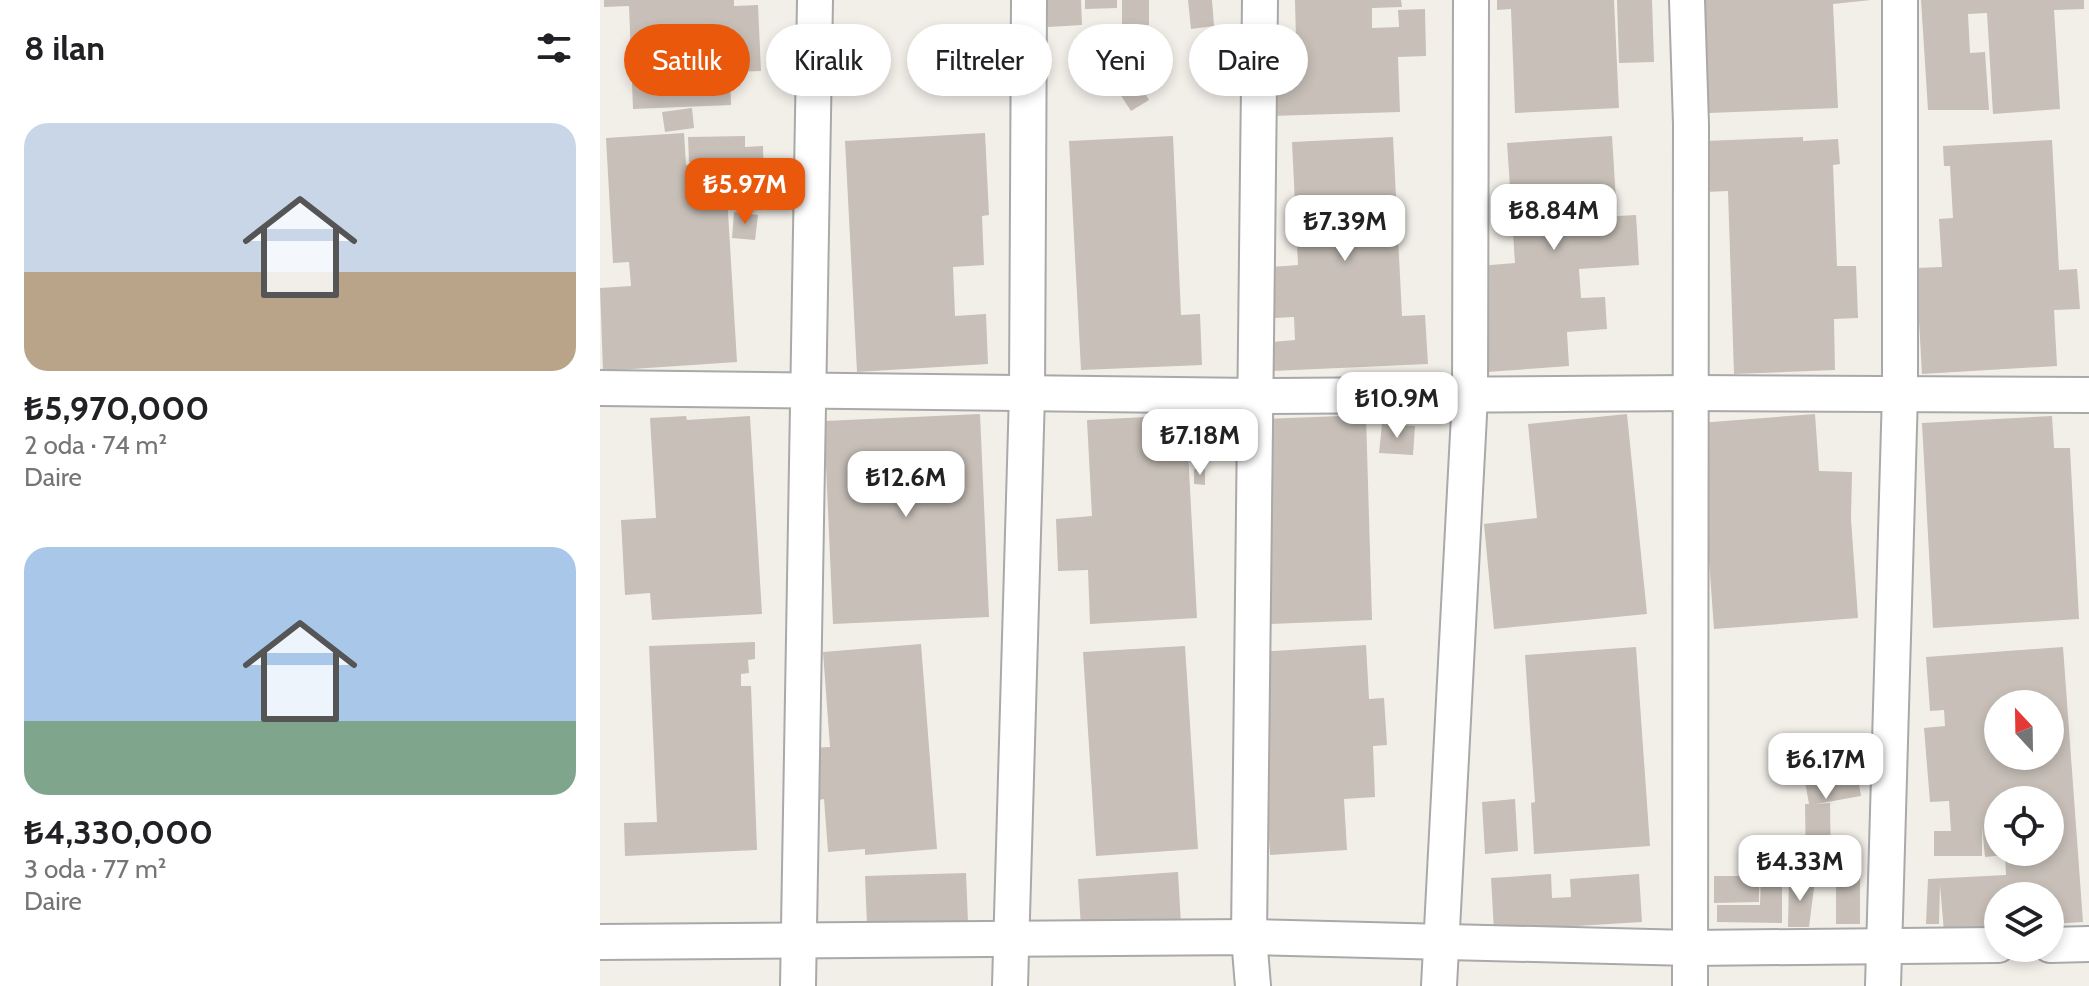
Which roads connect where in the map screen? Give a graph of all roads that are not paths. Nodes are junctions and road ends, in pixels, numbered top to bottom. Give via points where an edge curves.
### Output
1 (815, 0) edge
2 (1029, 0) edge
3 (1260, 0) edge
4 (1471, 0) edge
5 (1687, 0) edge
6 (1900, 0) edge
7 (600, 388) edge
8 (809, 389) junction
9 (1691, 393) junction
10 (1900, 393) junction
11 (1027, 394) junction
12 (2089, 395) edge
13 (1255, 396) junction
14 (1470, 396) junction
15 (1249, 937) junction
16 (1011, 941) junction
17 (600, 942) edge
18 (1439, 942) junction
19 (799, 943) junction
20 (2089, 944) edge
21 (1984, 945) edge
22 (2064, 945) edge
23 (1885, 946) junction
24 (1690, 948) junction
25 (798, 986) edge
26 (1010, 986) edge
27 (1253, 986) edge
28 (1439, 986) edge
29 (1690, 986) edge
30 (1883, 986) edge

1 - 8 street
2 - 11 street
3 - 13 street
4 - 14 street
5 - 9 street
6 - 10 street
7 - 8 street
8 - 11 street
8 - 19 street
9 - 10 street
9 - 14 street
9 - 24 street
10 - 12 street
10 - 23 street
11 - 13 street
11 - 16 street
13 - 14 street
13 - 15 street
14 - 18 street
15 - 16 street
15 - 18 street
15 - 27 street
16 - 19 street
16 - 26 street
17 - 19 street
18 - 24 street
18 - 28 street
19 - 25 street
20 - 22 street
21 - 23 street
23 - 24 street
23 - 30 street
24 - 29 street

